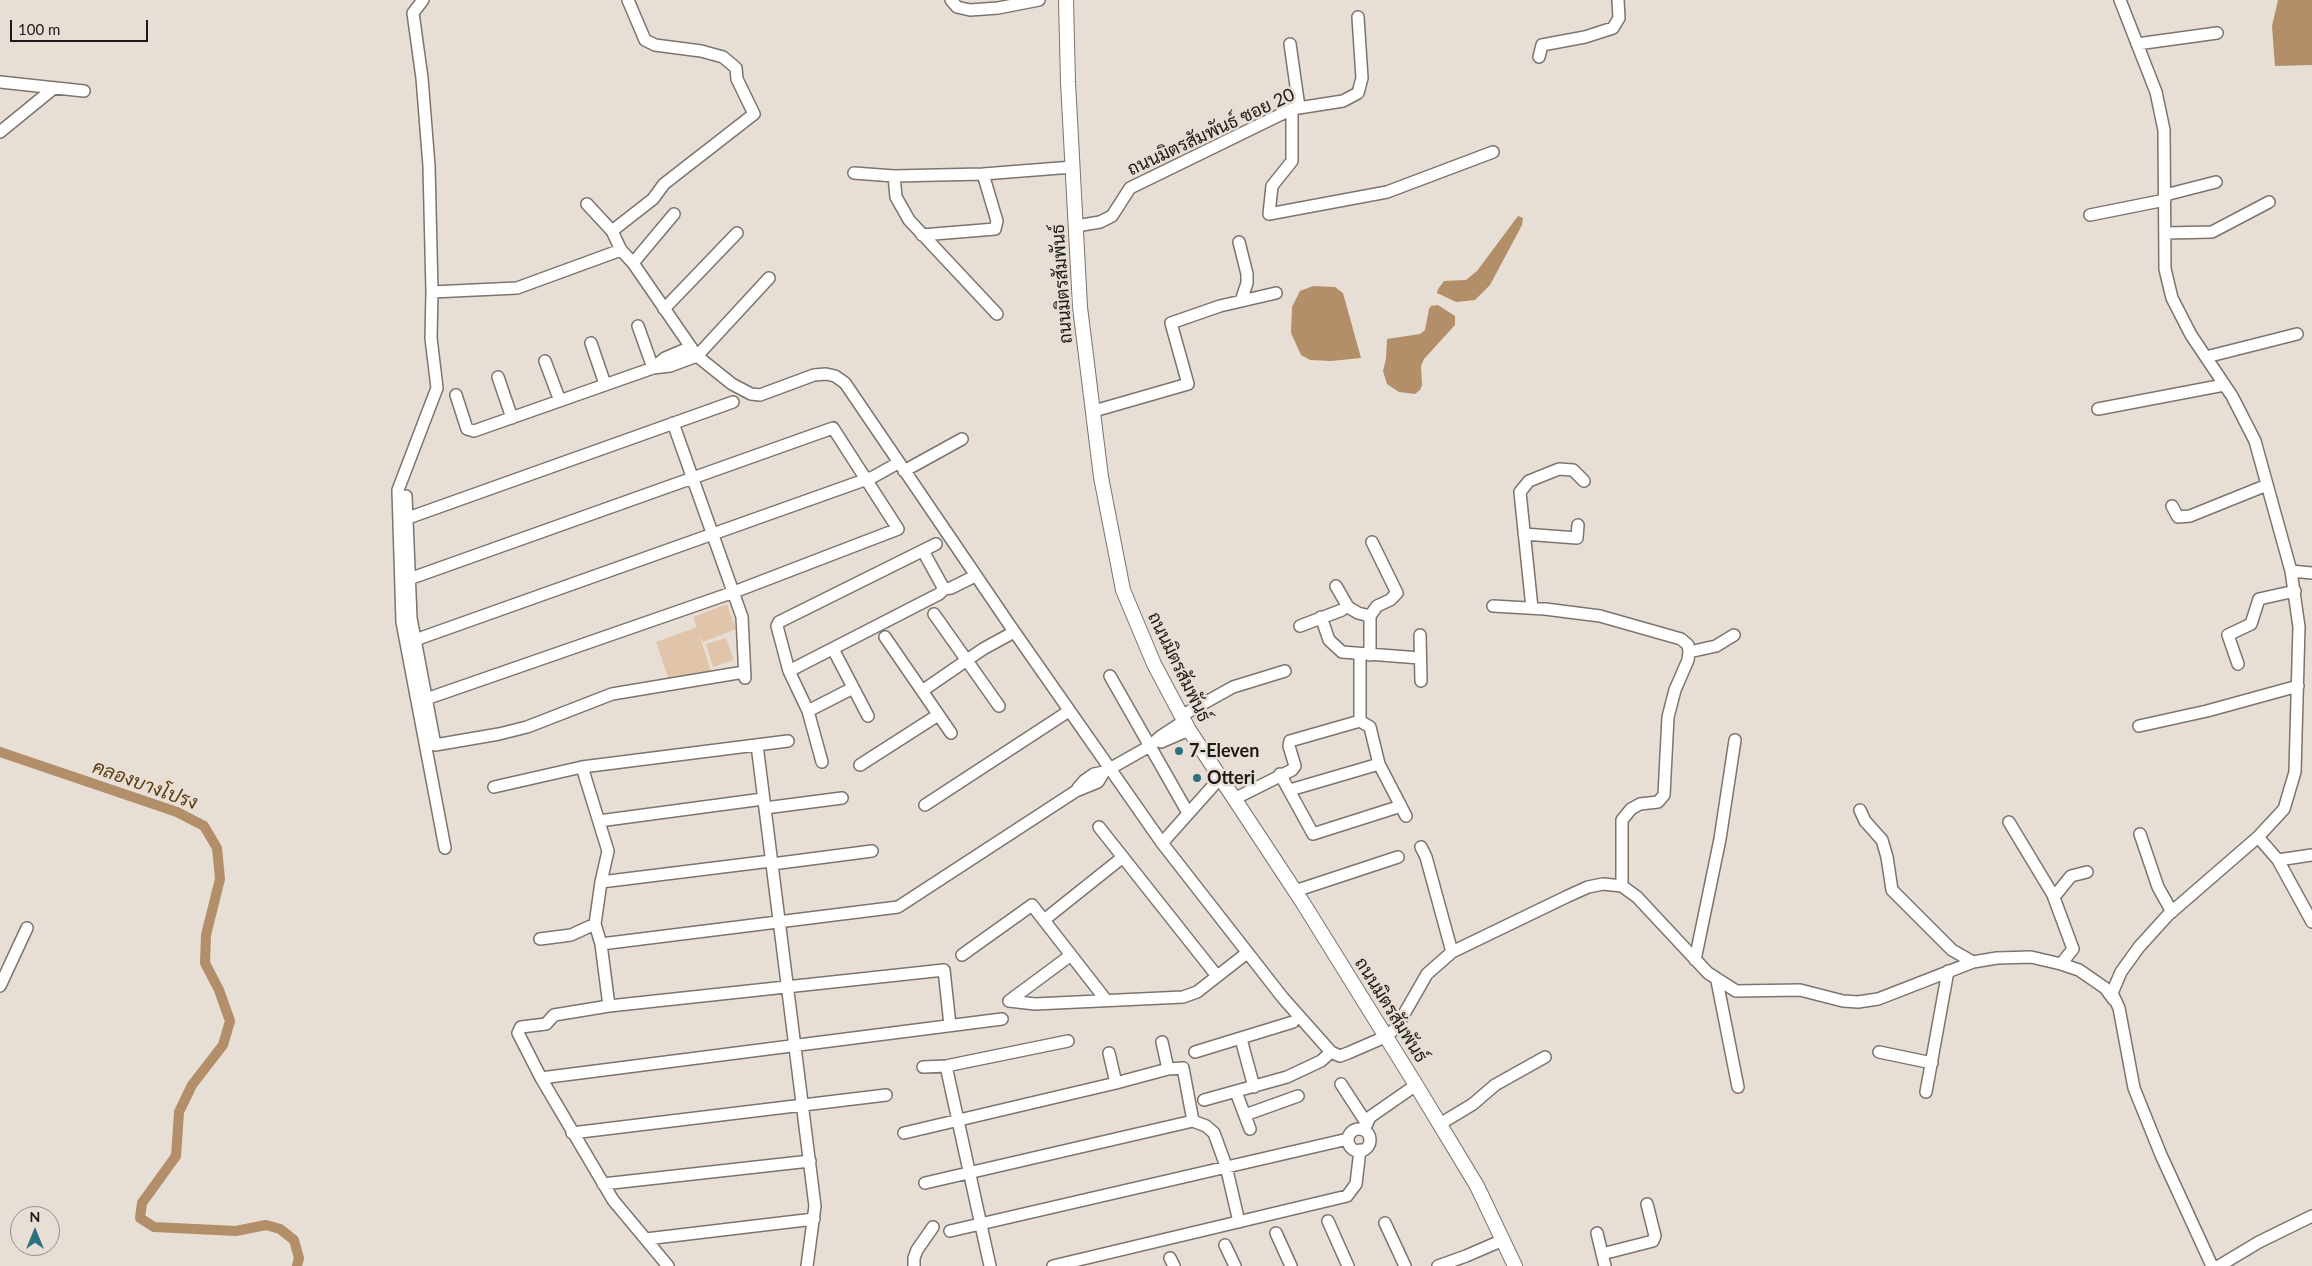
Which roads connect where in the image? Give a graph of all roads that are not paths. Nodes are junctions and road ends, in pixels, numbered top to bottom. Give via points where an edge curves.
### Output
1 (423, 0) edge
2 (628, 0) edge
3 (951, 0) edge
4 (1039, 0) edge
5 (1066, 0) edge
6 (1618, 0) edge
7 (2120, 0) edge
8 (1358, 17) dead end
9 (2217, 33) dead end
10 (1290, 44) dead end
11 (2137, 44) junction
12 (1539, 57) dead end
13 (0, 82) edge
14 (54, 88) junction
15 (84, 91) dead end
16 (1296, 108) junction
17 (0, 132) edge
18 (1493, 152) dead end
19 (1073, 167) junction
20 (854, 173) dead end
21 (983, 174) junction
22 (894, 176) junction
23 (2216, 182) dead end
24 (2165, 198) junction
25 (2269, 202) dead end
26 (587, 204) dead end
27 (674, 214) dead end
28 (2090, 215) dead end
29 (1076, 226) junction
30 (612, 231) junction
31 (737, 233) dead end
32 (2165, 233) junction
33 (922, 235) junction
34 (1238, 242) dead end
35 (621, 250) junction
36 (633, 263) junction
37 (769, 278) dead end
38 (432, 292) junction
39 (1276, 292) dead end
40 (1241, 301) junction
41 (664, 309) junction
42 (998, 314) dead end
43 (638, 326) dead end
44 (2297, 334) dead end
45 (591, 343) dead end
46 (694, 352) junction
47 (2206, 357) junction
48 (545, 361) dead end
49 (653, 368) junction
50 (498, 376) dead end
51 (605, 384) junction
52 (2224, 385) junction
53 (456, 395) dead end
54 (560, 401) junction
55 (733, 402) dead end
56 (2098, 410) dead end
57 (1094, 411) junction
58 (512, 418) junction
59 (673, 423) junction
60 (962, 439) dead end
61 (899, 464) junction
62 (692, 477) junction
63 (865, 478) junction
64 (1584, 481) dead end
65 (2267, 485) junction
66 (406, 496) dead end
67 (2172, 506) dead end
68 (408, 518) junction
69 (1578, 525) dead end
70 (713, 533) junction
71 (1524, 534) junction
72 (1372, 542) dead end
73 (936, 544) dead end
74 (923, 550) junction
75 (2291, 571) junction
76 (2312, 573) edge
77 (974, 574) junction
78 (410, 579) junction
79 (1336, 586) dead end
80 (944, 589) junction
81 (2295, 591) junction
82 (734, 592) junction
83 (1493, 606) dead end
84 (1532, 608) junction
85 (1342, 610) dead end
86 (934, 614) dead end
87 (1370, 616) junction
88 (1321, 617) junction
89 (1300, 626) dead end
90 (1012, 630) junction
91 (1420, 634) dead end
92 (1734, 635) dead end
93 (885, 637) dead end
94 (415, 640) junction
95 (833, 648) junction
96 (1689, 652) junction
97 (1365, 654) junction
98 (1420, 658) junction
99 (967, 660) junction
100 (2238, 664) dead end
101 (789, 671) junction
102 (1285, 671) dead end
103 (1110, 676) dead end
104 (1420, 681) dead end
105 (2298, 686) junction
106 (853, 688) junction
107 (922, 691) junction
108 (426, 699) junction
109 (999, 706) dead end
110 (808, 711) junction
111 (1069, 711) junction
112 (938, 715) junction
113 (868, 716) dead end
114 (1360, 721) junction
115 (1184, 722) junction
116 (2139, 726) dead end
117 (951, 734) dead end
118 (1735, 740) dead end
119 (788, 741) dead end
120 (757, 745) junction
121 (1152, 745) junction
122 (822, 762) dead end
123 (860, 764) dead end
124 (1379, 764) junction
125 (582, 767) junction
126 (1107, 771) junction
127 (1280, 774) junction
128 (1220, 778) junction
129 (494, 787) dead end
130 (1290, 790) junction
131 (842, 798) dead end
132 (1234, 799) junction
133 (764, 804) junction
134 (925, 805) dead end
135 (1860, 810) dead end
136 (1188, 813) junction
137 (599, 821) junction
138 (2009, 822) dead end
139 (1099, 827) dead end
140 (2140, 834) dead end
141 (2258, 837) junction
142 (1162, 843) junction
143 (1421, 847) dead end
144 (444, 848) dead end
145 (872, 850) dead end
146 (2312, 855) edge
147 (1122, 857) junction
148 (1398, 857) dead end
149 (2278, 860) junction
150 (771, 862) junction
151 (2087, 872) dead end
152 (600, 882) junction
153 (1622, 886) junction
154 (1295, 891) junction
155 (2054, 897) junction
156 (2172, 912) junction
157 (1044, 920) junction
158 (2312, 922) edge
159 (779, 923) junction
160 (595, 924) junction
161 (27, 928) dead end
162 (540, 939) dead end
163 (601, 944) junction
164 (1452, 952) junction
165 (1248, 953) junction
166 (962, 955) dead end
167 (1071, 955) junction
168 (1696, 960) junction
169 (1973, 962) junction
170 (2061, 964) junction
171 (1948, 970) junction
172 (1217, 976) junction
173 (1718, 980) junction
174 (0, 986) edge
175 (787, 986) junction
176 (1106, 1000) junction
177 (609, 1006) junction
178 (2119, 1008) junction
179 (1002, 1019) dead end
180 (1293, 1022) dead end
181 (950, 1025) junction
182 (1385, 1037) junction
183 (1241, 1039) junction
184 (1068, 1041) dead end
185 (1162, 1042) dead end
186 (795, 1046) junction
187 (1195, 1052) dead end
188 (1331, 1052) junction
189 (1879, 1052) dead end
190 (1109, 1053) dead end
191 (1545, 1057) dead end
192 (1932, 1063) junction
193 (946, 1066) junction
194 (924, 1067) dead end
195 (1168, 1069) junction
196 (541, 1078) junction
197 (1116, 1083) junction
198 (1341, 1084) dead end
199 (1254, 1087) junction
200 (1738, 1087) dead end
201 (1418, 1089) junction
202 (1236, 1092) junction
203 (1926, 1092) dead end
204 (886, 1095) dead end
205 (1298, 1096) dead end
206 (1204, 1100) dead end
207 (802, 1104) junction
208 (1245, 1115) junction
209 (958, 1120) junction
210 (1193, 1121) junction
211 (1440, 1124) junction
212 (1365, 1127) junction
213 (1250, 1129) dead end
214 (572, 1133) junction
215 (904, 1133) dead end
216 (1348, 1139) junction
217 (1360, 1150) junction
218 (810, 1161) junction
219 (1226, 1166) junction
220 (970, 1172) junction
221 (925, 1183) dead end
222 (603, 1184) junction
223 (1647, 1204) dead end
224 (2312, 1216) edge
225 (814, 1219) junction
226 (1328, 1221) dead end
227 (1239, 1222) junction
228 (981, 1223) junction
229 (1385, 1223) dead end
230 (933, 1227) dead end
231 (950, 1231) dead end
232 (1276, 1233) dead end
233 (1597, 1233) dead end
234 (1501, 1236) junction
235 (646, 1239) junction
236 (1225, 1245) dead end
237 (1602, 1254) junction
238 (668, 1266) edge
239 (807, 1266) edge
240 (914, 1266) edge
241 (990, 1266) edge
242 (1053, 1266) edge
243 (1235, 1266) edge
244 (1291, 1266) edge
245 (1348, 1266) edge
246 (1405, 1266) edge
247 (1438, 1266) edge
248 (1515, 1266) edge
249 (1605, 1266) edge
250 (2212, 1266) edge
251 (2219, 1266) edge

1 - 38 street via 413,12 426,121
2 - 30 street via 645,40 655,45 723,57 736,68 737,79 754,114 664,184 653,199
3 - 4 street via 957,7 970,10
5 - 19 street, ถนนมิตรสัมพันธ์
6 - 12 street via 1619,18 1614,28 1542,45
7 - 11 street
8 - 16 street, ถนนมิตรสัมพันธ์ ซอย 20 via 1362,78 1358,93 1343,101
9 - 11 street
10 - 16 street
11 - 24 street via 2156,92 2164,130
13 - 14 street
14 - 15 street
14 - 17 street
16 - 18 street via 1292,161 1272,186 1269,214 1387,192
16 - 29 street, ถนนมิตรสัมพันธ์ ซอย 20 via 1130,188 1112,216 1100,222
19 - 21 street
19 - 29 street, ถนนมิตรสัมพันธ์
20 - 22 street
21 - 22 street
21 - 33 street via 997,221 995,229
22 - 33 street via 898,201
23 - 24 street
24 - 28 street
24 - 32 street
25 - 32 street via 2212,232
26 - 30 street
27 - 36 street
29 - 57 street, ถนนมิตรสัมพันธ์ via 1080,307
30 - 35 street
31 - 41 street
32 - 47 street via 2165,269 2172,298
33 - 42 street
34 - 40 street via 1247,274
35 - 36 street
35 - 38 street via 518,288
36 - 41 street
37 - 46 street
38 - 144 street via 431,338 437,388 398,490 402,622
39 - 40 street
40 - 57 street via 1170,323 1188,384
41 - 46 street
43 - 49 street
44 - 47 street
45 - 51 street
46 - 49 street via 670,366
46 - 61 street via 732,384 751,394 760,395 814,375 835,376 846,383
47 - 52 street
48 - 54 street
49 - 51 street
50 - 58 street
51 - 54 street
52 - 56 street
52 - 65 street via 2255,442
53 - 58 street via 467,429 474,432
54 - 58 street
55 - 59 street
57 - 115 street, ถนนมิตรสัมพันธ์ via 1101,477 1123,590
59 - 62 street
59 - 68 street
60 - 61 street
61 - 63 street
61 - 77 street
62 - 63 street via 832,428
62 - 70 street
62 - 78 street
63 - 70 street
63 - 82 street via 898,529
64 - 71 street via 1578,472 1568,469 1529,481 1520,492
65 - 67 street via 2190,516 2178,516
65 - 75 street
66 - 68 street
68 - 78 street
69 - 71 street via 1577,538
70 - 82 street
70 - 94 street
71 - 84 street
72 - 87 street via 1397,592 1390,600 1377,606
73 - 74 street
74 - 80 street
74 - 101 street via 779,622 778,633
75 - 76 street
75 - 81 street
77 - 80 street
77 - 90 street
78 - 94 street via 410,618
79 - 87 street via 1348,607
80 - 95 street
81 - 100 street via 2259,599 2251,624 2228,635
81 - 105 street via 2299,627
82 - 108 street
82 - 108 street via 742,617 745,675 612,694 526,727 435,745
83 - 84 street
84 - 96 street via 1600,616 1631,624 1681,639 1688,645
85 - 88 street
86 - 99 street
87 - 97 street
88 - 89 street
88 - 97 street via 1334,646 1342,652
90 - 99 street via 990,641
90 - 111 street
91 - 98 street
92 - 96 street via 1716,646
93 - 107 street
94 - 108 street
95 - 101 street
95 - 106 street
96 - 153 street via 1670,706 1664,796 1658,802 1631,808 1622,820
97 - 98 street
97 - 114 street
98 - 104 street
99 - 107 street
99 - 109 street
101 - 110 street
102 - 115 street via 1233,687
103 - 121 street
105 - 116 street
105 - 141 street via 2295,772 2284,810
106 - 110 street
106 - 113 street
107 - 112 street
110 - 122 street
111 - 126 street
111 - 134 street
112 - 117 street
112 - 123 street
114 - 124 street via 1370,727
114 - 127 street via 1290,742 1295,766
115 - 121 street via 1166,741
115 - 128 street, ถนนมิตรสัมพันธ์
118 - 168 street via 1720,839
119 - 120 street
120 - 125 street
120 - 133 street
121 - 126 street
121 - 136 street
124 - 130 street
124 - 130 street via 1403,811 1313,834
125 - 129 street
125 - 137 street
126 - 142 street
126 - 159 street via 1094,774 1076,791 898,907
127 - 130 street
127 - 132 street
128 - 132 street, ถนนมิตรสัมพันธ์
128 - 136 street
131 - 133 street
132 - 154 street, ถนนมิตรสัมพันธ์
133 - 137 street
133 - 150 street
135 - 169 street via 1882,840 1892,890 1952,950
136 - 142 street
137 - 152 street via 608,851
138 - 155 street
139 - 147 street
140 - 156 street via 2158,887
141 - 149 street
141 - 156 street
142 - 165 street
143 - 164 street
145 - 150 street
146 - 149 street
147 - 157 street
147 - 172 street
148 - 154 street
149 - 158 street
150 - 152 street
150 - 159 street
151 - 155 street via 2071,876
152 - 160 street
153 - 164 street via 1603,884 1588,887
153 - 168 street via 1637,897
154 - 182 street, ถนนมิตรสัมพันธ์
155 - 170 street via 2073,949
156 - 178 street via 2121,972 2112,993
157 - 166 street via 1032,905
157 - 167 street
159 - 163 street
159 - 175 street
160 - 162 street via 570,935
160 - 163 street
161 - 174 street
163 - 177 street
164 - 182 street via 1427,974 1396,1028
165 - 172 street
165 - 188 street
167 - 176 street
167 - 176 street via 1009,1001 1035,1004
168 - 173 street
169 - 170 street via 2031,958
169 - 171 street
170 - 178 street via 2079,970 2105,988
171 - 173 street via 1878,999 1858,1002 1800,990 1736,991
171 - 192 street
172 - 176 street via 1197,992 1183,997
173 - 200 street
175 - 177 street
175 - 181 street via 944,970
175 - 186 street
177 - 196 street via 554,1015 546,1024 522,1027 518,1034
178 - 250 street via 2134,1088
179 - 181 street
180 - 183 street
181 - 186 street
182 - 188 street via 1340,1056
182 - 201 street, ถนนมิตรสัมพันธ์
183 - 187 street
183 - 199 street
184 - 193 street
185 - 195 street
186 - 196 street
186 - 207 street
188 - 199 street via 1321,1061 1287,1077
189 - 192 street
190 - 197 street
191 - 211 street via 1495,1085 1473,1104
192 - 203 street
193 - 194 street
193 - 209 street
195 - 197 street
195 - 210 street via 1183,1068
196 - 214 street
197 - 209 street
198 - 212 street
199 - 202 street
201 - 211 street, ถนนมิตรสัมพันธ์
201 - 212 street
202 - 206 street
202 - 208 street
204 - 207 street
205 - 208 street
207 - 214 street
207 - 218 street
208 - 213 street
209 - 215 street
209 - 220 street
210 - 219 street via 1214,1133
210 - 220 street
211 - 234 street, ถนนมิตรสัมพันธ์ via 1477,1186
212 - 216 street via 1353,1130
212 - 217 street via 1370,1142
214 - 222 street
216 - 217 street via 1353,1148
216 - 219 street
217 - 227 street via 1356,1184 1347,1196
218 - 222 street
218 - 225 street
219 - 227 street
219 - 228 street
220 - 221 street
220 - 228 street
222 - 235 street
223 - 237 street via 1654,1241
224 - 251 street
225 - 235 street
225 - 239 street
226 - 245 street
227 - 242 street
228 - 231 street
228 - 241 street
229 - 246 street
230 - 240 street via 917,1250
232 - 244 street
233 - 237 street
234 - 247 street via 1466,1256
234 - 248 street, ถนนมิตรสัมพันธ์
235 - 238 street
236 - 243 street
237 - 249 street

